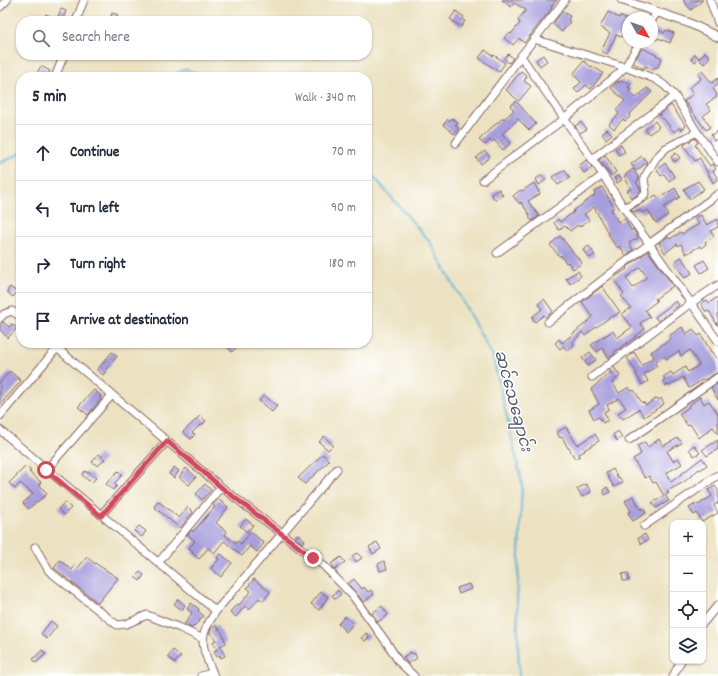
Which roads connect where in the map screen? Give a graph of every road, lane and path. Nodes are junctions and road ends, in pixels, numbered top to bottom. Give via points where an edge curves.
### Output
1 (7, 0) edge
2 (84, 0) edge
3 (565, 0) edge
4 (622, 0) edge
5 (710, 0) edge
6 (0, 6) edge
7 (657, 12) edge
8 (658, 12) edge
9 (78, 16) edge
10 (718, 24) edge
11 (718, 37) edge
12 (534, 39) junction
13 (636, 48) edge
14 (521, 56) junction
15 (62, 60) edge
16 (625, 67) junction
17 (58, 72) edge
18 (675, 96) junction
19 (564, 119) junction
20 (697, 132) junction
21 (456, 143) dead end
22 (592, 159) junction
23 (718, 162) edge
24 (603, 175) junction
25 (483, 180) dead end
26 (718, 194) edge
27 (624, 208) junction
28 (649, 244) junction
29 (497, 253) dead end
30 (718, 285) edge
31 (691, 303) junction
32 (16, 314) edge
33 (0, 318) edge
34 (548, 322) dead end
35 (718, 341) edge
36 (52, 348) edge
37 (57, 348) edge
38 (592, 377) dead end
39 (718, 377) edge
40 (112, 395) junction
41 (0, 416) edge
42 (0, 430) edge
43 (629, 440) dead end
44 (167, 441) junction
45 (337, 469) dead end
46 (46, 470) junction
47 (718, 474) edge
48 (221, 487) junction
49 (101, 516) junction
50 (644, 526) dead end
51 (282, 534) junction
52 (35, 547) dead end
53 (158, 563) junction
54 (718, 605) edge
55 (216, 611) junction
56 (706, 619) edge
57 (203, 639) junction
58 (679, 664) edge
59 (213, 675) edge
60 (201, 676) edge
61 (414, 676) edge
62 (673, 676) edge

1 - 6 street
2 - 9 street
3 - 12 street
4 - 7 street
5 - 10 street
8 - 11 street
12 - 14 street
12 - 16 street
13 - 16 street
14 - 19 street
14 - 21 street
15 - 17 street
16 - 18 street via 664,84
16 - 19 street
18 - 20 street
18 - 22 street
19 - 22 street
19 - 25 street
20 - 23 street
20 - 27 street via 666,148 656,158 644,178 646,193
22 - 24 street
24 - 27 street
24 - 29 street
26 - 28 street
27 - 28 street
28 - 31 street
28 - 34 street
30 - 31 street
31 - 35 street
31 - 38 street
32 - 33 street via 12,311
36 - 41 street
37 - 40 street
39 - 43 street
40 - 44 street
40 - 46 street
42 - 46 street
44 - 48 street
44 - 49 street
45 - 51 street
46 - 49 street
47 - 50 street
48 - 51 street
48 - 53 street
49 - 53 street
51 - 55 street
51 - 61 street via 334,576 352,595 399,662
52 - 57 street via 49,571 117,625 147,615
53 - 55 street
54 - 56 street
55 - 57 street via 204,631
57 - 59 street
58 - 62 street
59 - 60 street

